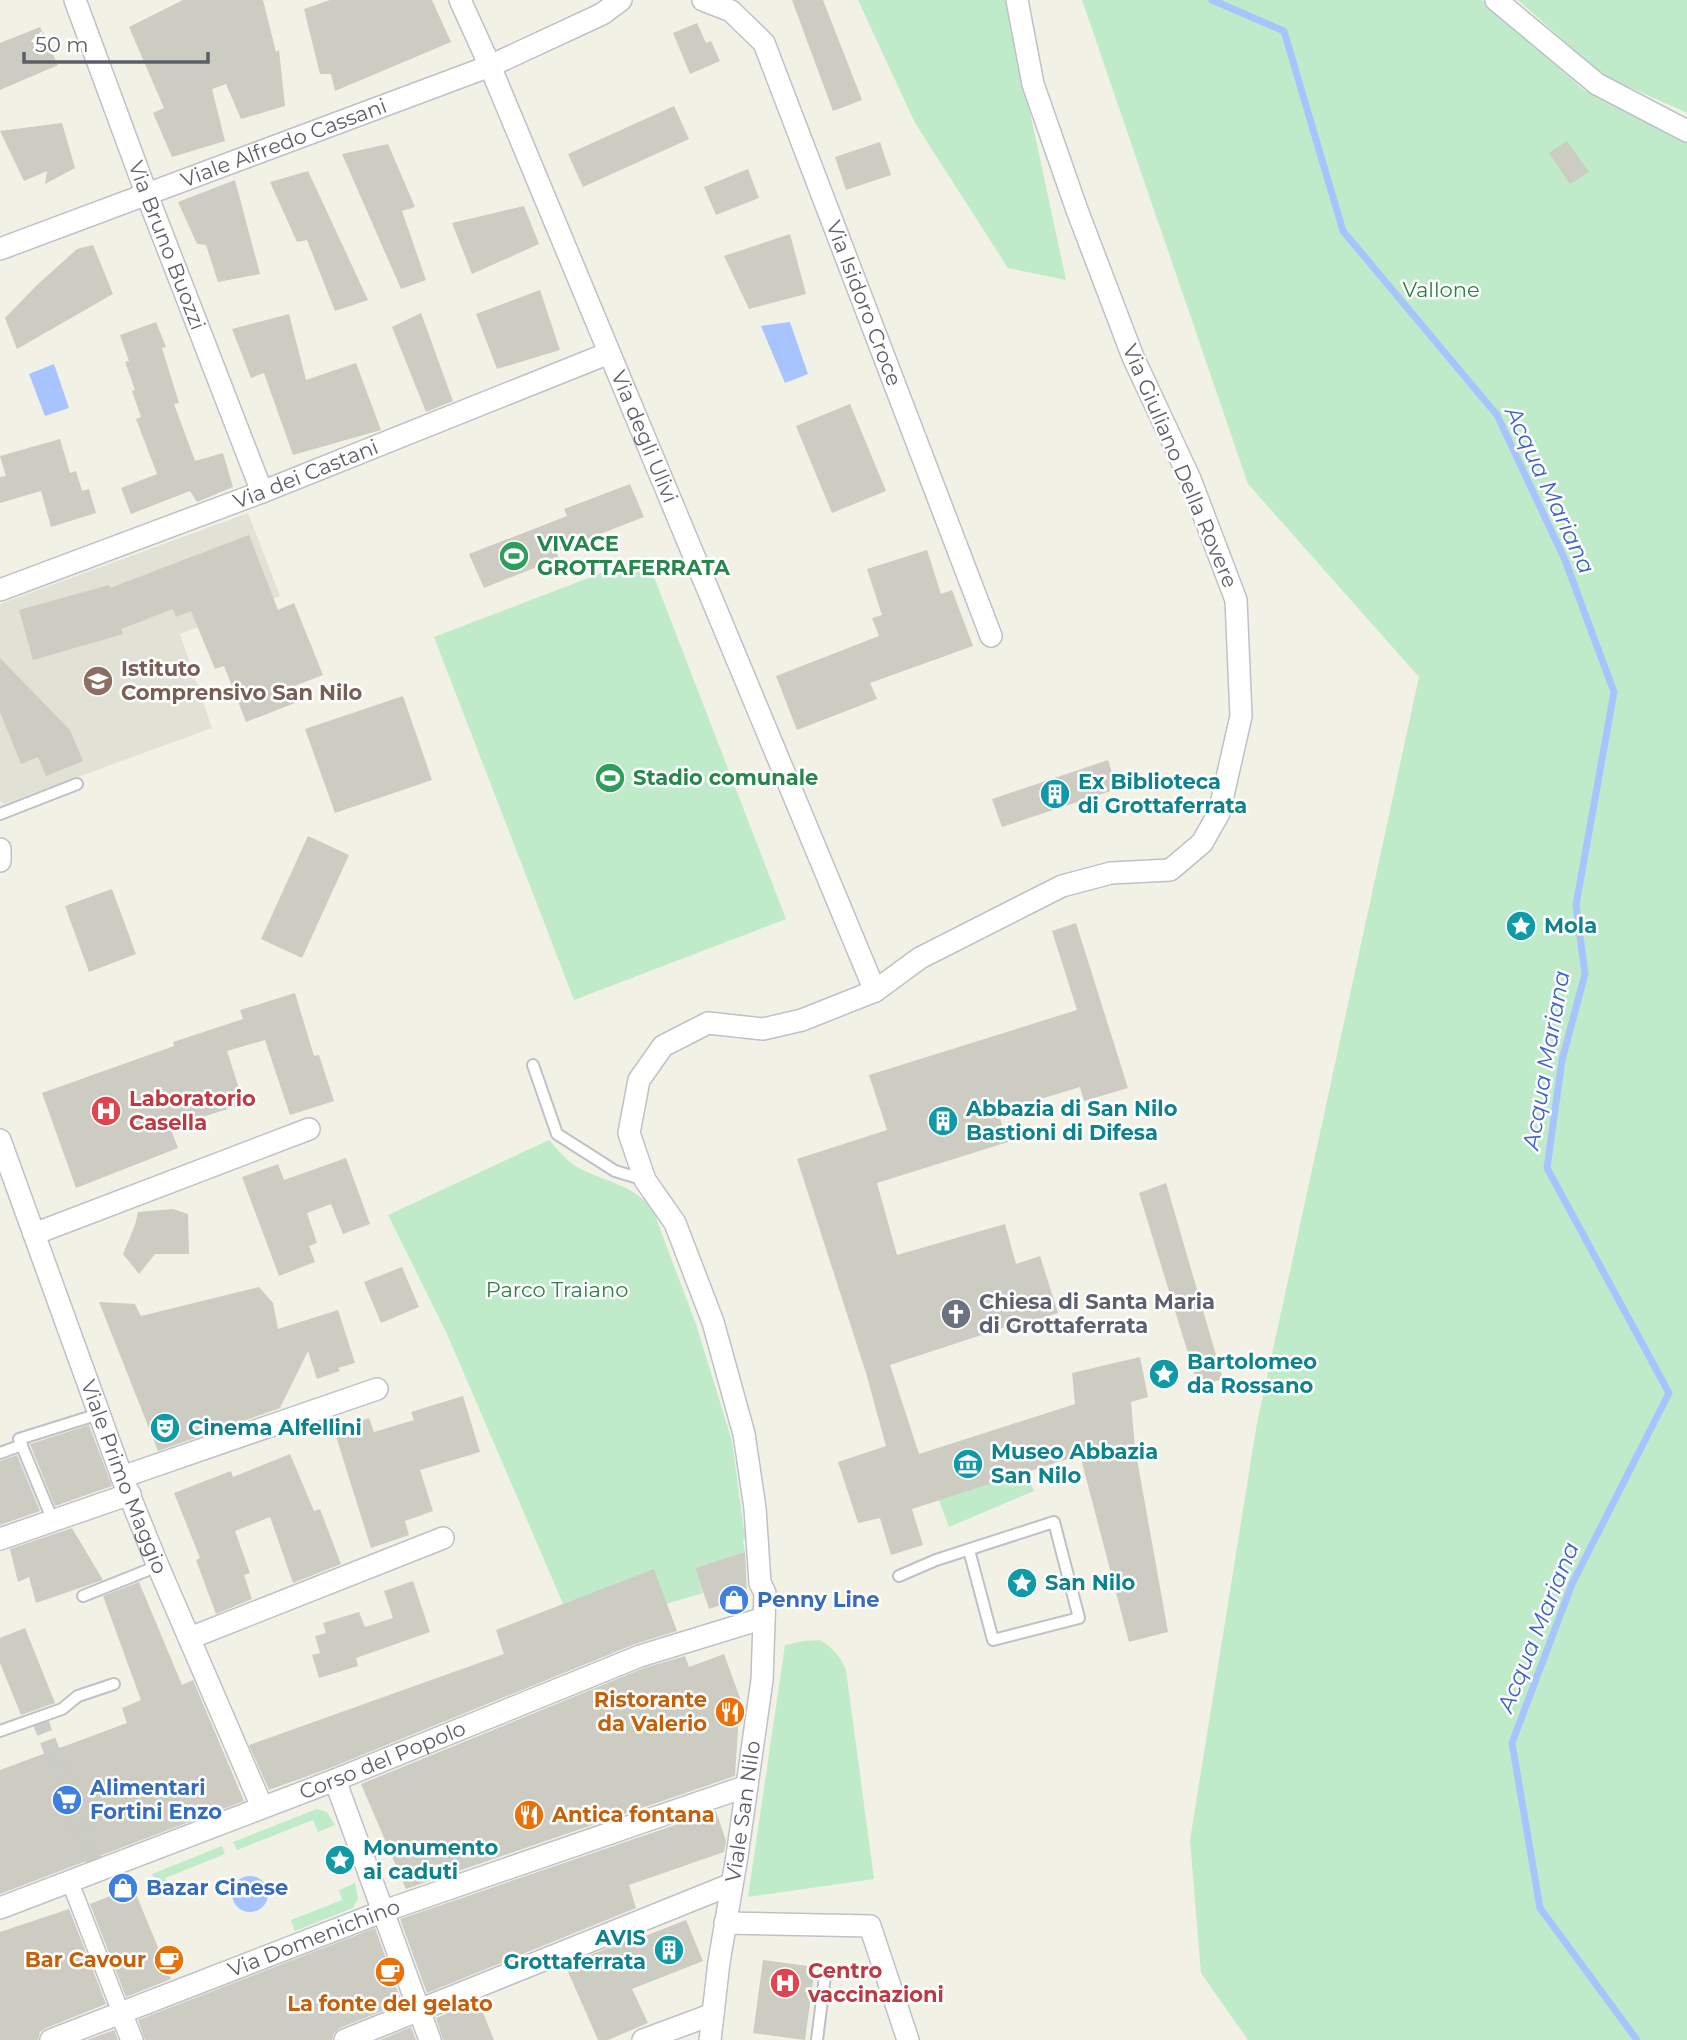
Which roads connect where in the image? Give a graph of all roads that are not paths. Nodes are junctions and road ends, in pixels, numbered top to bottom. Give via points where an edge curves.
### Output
1 (75, 0) edge
2 (460, 0) edge
3 (703, 0) edge
4 (1017, 0) edge
5 (1496, 0) edge
6 (623, 1) edge
7 (490, 66) junction
8 (1687, 131) edge
9 (147, 195) junction
10 (0, 249) edge
11 (609, 353) junction
12 (262, 492) junction
13 (0, 590) edge
14 (991, 636) dead end
15 (77, 784) dead end
16 (0, 814) edge
17 (0, 849) edge
18 (0, 862) edge
19 (875, 991) junction
20 (533, 1065) dead end
21 (309, 1129) dead end
22 (0, 1140) edge
23 (645, 1180) junction
24 (34, 1234) junction
25 (377, 1389) dead end
26 (99, 1414) junction
27 (22, 1445) junction
28 (0, 1453) edge
29 (126, 1486) junction
30 (53, 1521) junction
31 (443, 1538) dead end
32 (0, 1539) edge
33 (969, 1550) junction
34 (158, 1566) junction
35 (899, 1576) dead end
36 (83, 1596) dead end
37 (764, 1618) junction
38 (190, 1638) junction
39 (114, 1684) dead end
40 (0, 1731) edge
41 (335, 1780) junction
42 (747, 1786) junction
43 (262, 1807) junction
44 (70, 1882) junction
45 (732, 1884) junction
46 (0, 1908) edge
47 (384, 1911) junction
48 (726, 1923) junction
49 (825, 1976) dead end
50 (419, 2011) junction
51 (121, 2013) junction
52 (713, 2014) junction
53 (51, 2040) edge
54 (132, 2040) edge
55 (345, 2040) edge
56 (430, 2040) edge
57 (643, 2040) edge
58 (710, 2040) edge
59 (817, 2040) edge
60 (908, 2040) edge

1 - 9 street, Via Bruno Buozzi
2 - 7 street, Via degli Ulivi
3 - 14 street, Via Isidoro Croce via 730,12 764,43
4 - 19 street, Via Giuliano Della Rovere via 1033,84 1077,211 1133,357 1190,479 1237,600 1241,716 1219,813 1202,843 1170,870 1111,873 1062,886 920,958
5 - 8 street via 1597,84
6 - 7 street, Viale Alfredo Cassani
7 - 9 street, Viale Alfredo Cassani
7 - 11 street, Via degli Ulivi
9 - 10 street, Viale Alfredo Cassani
9 - 12 street, Via Bruno Buozzi
11 - 12 street, Via dei Castani
11 - 19 street, Via degli Ulivi
12 - 13 street, Via dei Castani
15 - 16 lane
17 - 18 street
19 - 23 street via 802,1020 763,1029 708,1023 663,1046 639,1080 632,1109 629,1133
20 - 23 lane via 557,1134 615,1171
21 - 24 street
22 - 24 street, Viale Primo Maggio
23 - 37 street, Viale San Nilo via 675,1223 713,1322 744,1434 760,1583 765,1593
24 - 26 street, Viale Primo Maggio
25 - 29 street
26 - 27 lane via 19,1439
26 - 29 street, Viale Primo Maggio
27 - 28 lane
27 - 30 lane
29 - 30 street
29 - 34 street, Viale Primo Maggio
30 - 32 street
31 - 38 street
33 - 33 lane via 1054,1522 1079,1618 993,1640
33 - 35 lane
34 - 36 lane
34 - 38 street, Viale Primo Maggio
37 - 41 street, Corso del Popolo via 640,1656
37 - 42 street, Viale San Nilo via 762,1679
38 - 43 street, Viale Primo Maggio
39 - 40 lane
41 - 43 street, Corso del Popolo
41 - 47 street
42 - 45 street, Viale San Nilo
42 - 47 street, Via Domenichino
43 - 44 street, Corso del Popolo
44 - 46 street, Corso del Popolo
44 - 51 street
45 - 48 street, Viale San Nilo
45 - 50 street
47 - 50 street
47 - 51 street, Via Domenichino
48 - 52 street, Viale San Nilo
48 - 60 street via 870,1926
49 - 59 lane
50 - 55 street
50 - 56 street
51 - 53 street, Via Domenichino
51 - 54 street
52 - 57 street
52 - 58 street, Viale San Nilo

